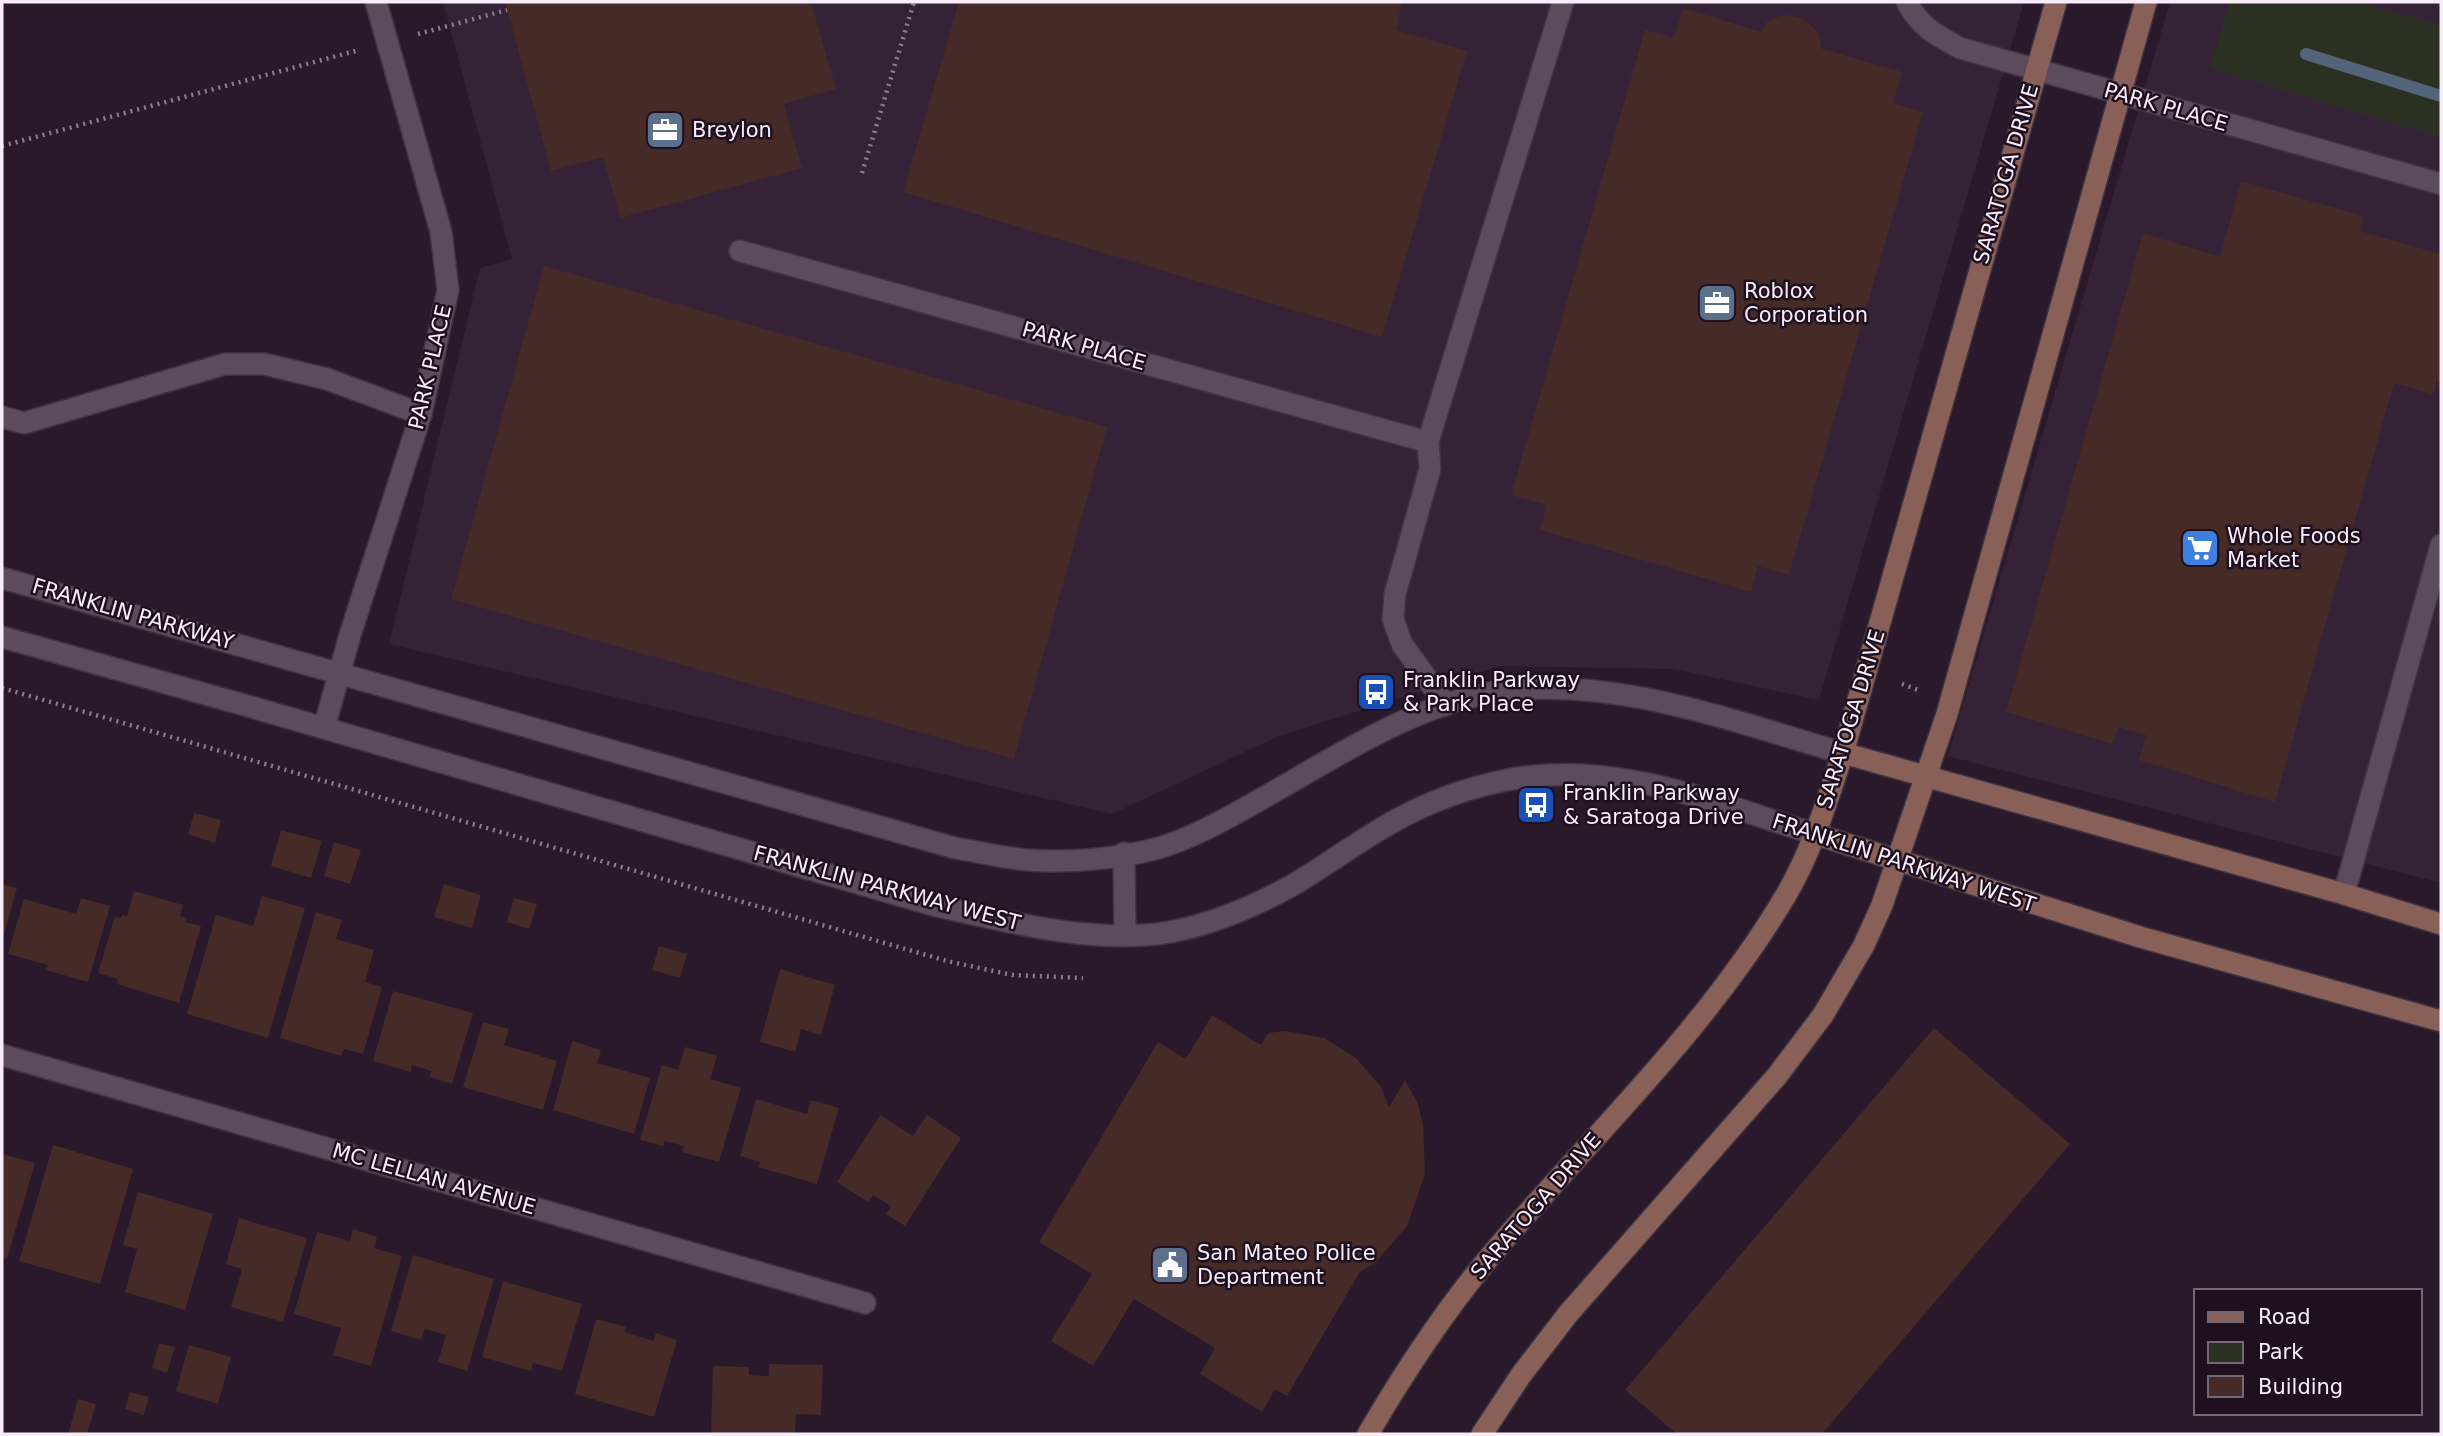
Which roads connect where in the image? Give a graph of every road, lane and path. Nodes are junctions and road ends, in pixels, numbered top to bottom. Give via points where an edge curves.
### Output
1 (376, 2) edge
2 (914, 2) edge
3 (1563, 2) edge
4 (1907, 2) edge
5 (2056, 2) edge
6 (2146, 2) edge
7 (507, 10) dead end
8 (387, 42) junction
9 (2034, 71) junction
10 (2122, 94) junction
11 (2, 146) edge
12 (862, 173) dead end
13 (2441, 184) edge
14 (740, 251) dead end
15 (421, 414) junction
16 (2, 417) edge
17 (1428, 442) junction
18 (2441, 545) edge
19 (2, 578) edge
20 (2, 637) edge
21 (339, 672) junction
22 (1902, 684) dead end
23 (2, 688) edge
24 (1927, 693) dead end
25 (1446, 705) junction
26 (324, 728) junction
27 (1843, 753) junction
28 (1927, 776) junction
29 (1815, 834) junction
30 (1124, 853) junction
31 (1898, 862) junction
32 (2344, 894) junction
33 (2441, 924) edge
34 (1125, 935) junction
35 (1083, 978) dead end
36 (2441, 1021) edge
37 (2, 1055) edge
38 (865, 1303) dead end
39 (1368, 1434) edge
40 (1482, 1434) edge

1 - 8 street, PARK PLACE
2 - 12 path
3 - 17 street
4 - 9 street, PARK PLACE via 1914,16 1934,34 1960,48
5 - 9 main road, SARATOGA DRIVE
6 - 10 main road
7 - 8 path
8 - 11 path
8 - 15 street, PARK PLACE via 441,232 448,290
9 - 10 street, PARK PLACE
9 - 27 main road, SARATOGA DRIVE
10 - 13 street, PARK PLACE
10 - 28 main road
14 - 17 street, PARK PLACE
15 - 16 street via 327,379 264,364 225,364 24,423
15 - 21 street, PARK PLACE
17 - 25 street via 1430,469 1395,594 1393,619 1402,644
18 - 32 street
19 - 21 street, FRANKLIN PARKWAY
20 - 26 street, FRANKLIN PARKWAY WEST
21 - 26 street, PARK PLACE
21 - 30 street via 955,848 1028,860 1093,859
22 - 24 path
23 - 35 path via 947,961 1012,975
25 - 27 street via 1500,691 1558,687 1617,693
25 - 30 street via 1393,726 1220,822 1156,848
26 - 34 street, FRANKLIN PARKWAY WEST via 933,905 1043,928
27 - 28 main road
27 - 29 main road, SARATOGA DRIVE
28 - 31 main road
28 - 32 main road
29 - 31 main road, FRANKLIN PARKWAY WEST
29 - 34 street, FRANKLIN PARKWAY WEST via 1624,778 1567,774 1513,779 1456,793 1399,818 1290,886 1201,925
29 - 39 main road, SARATOGA DRIVE via 1788,893 1751,952 1703,1016 1496,1249 1444,1316
30 - 34 street
31 - 36 main road, FRANKLIN PARKWAY WEST via 2140,937
31 - 40 main road via 1864,946 1823,1015 1777,1076 1568,1314
32 - 33 main road
37 - 38 street, MC LELLAN AVENUE

